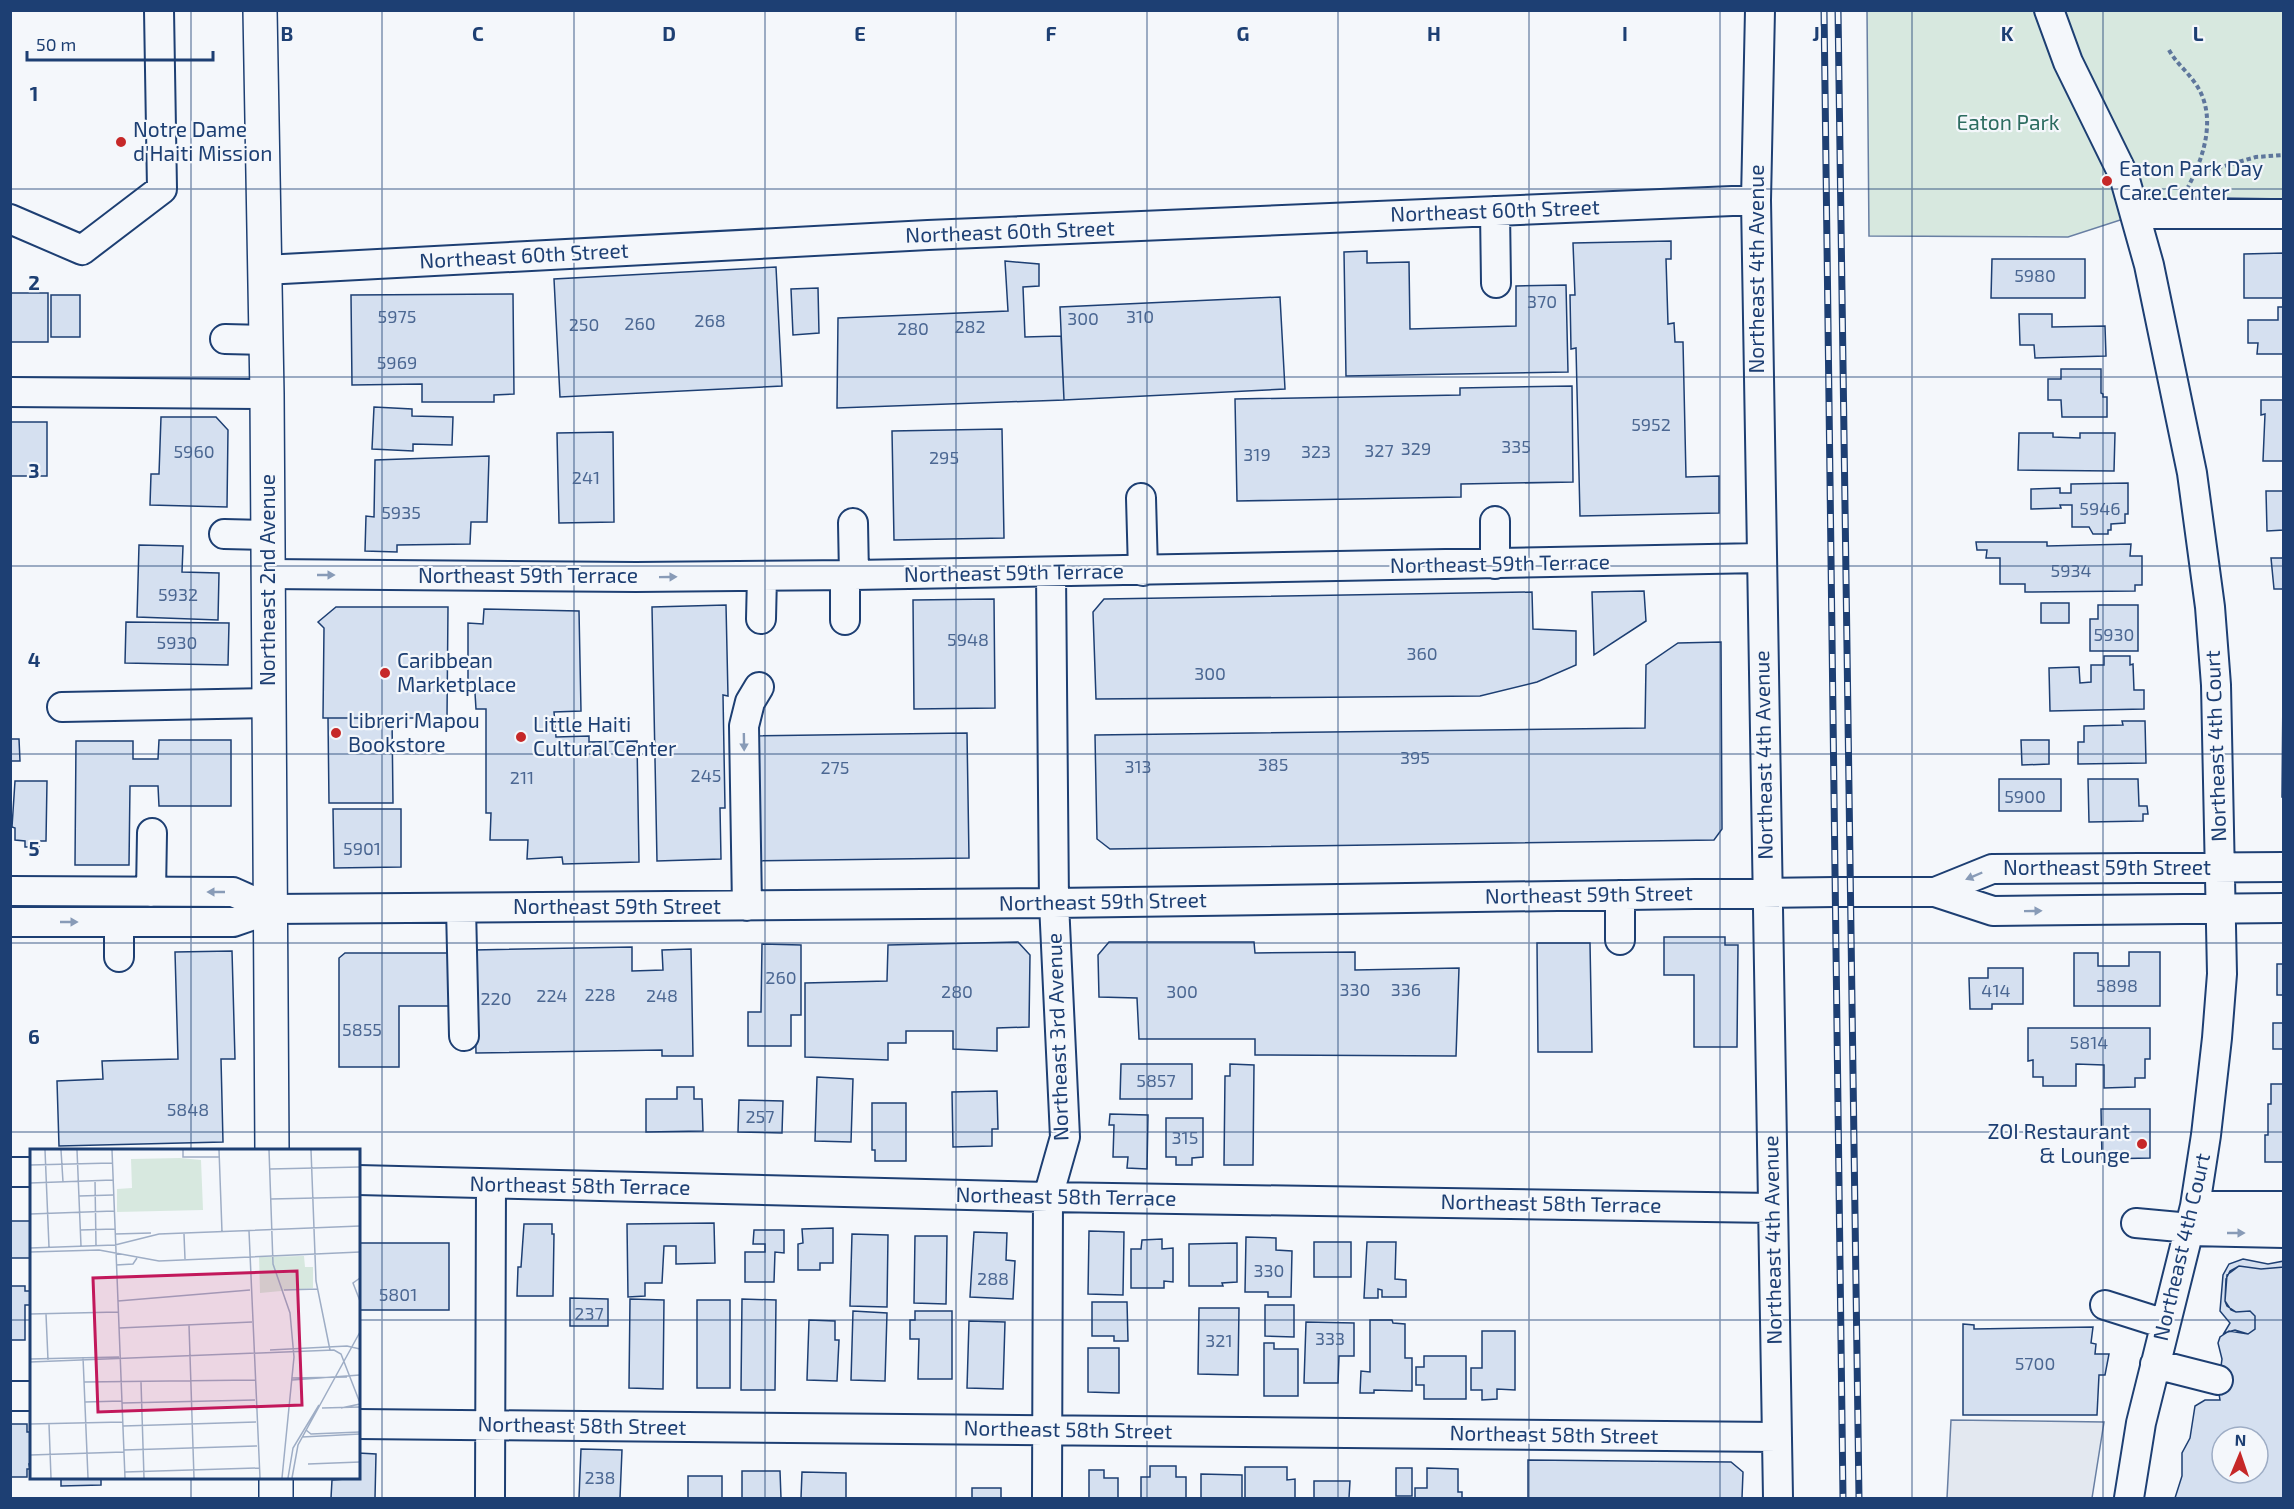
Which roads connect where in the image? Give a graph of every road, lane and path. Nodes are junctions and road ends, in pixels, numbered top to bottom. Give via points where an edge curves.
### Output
1 (159, 10) edge
2 (260, 10) edge
3 (1760, 10) edge
4 (2049, 10) edge
5 (2169, 50) dead end
6 (2283, 155) edge
7 (2195, 174) junction
8 (2188, 188) dead end
9 (1756, 200) junction
10 (1495, 212) junction
11 (2136, 214) junction
12 (2283, 214) edge
13 (10, 219) edge
14 (264, 270) junction
15 (1496, 283) dead end
16 (225, 339) dead end
17 (266, 340) junction
18 (10, 392) edge
19 (267, 394) junction
20 (1141, 498) dead end
21 (1495, 521) dead end
22 (853, 523) dead end
23 (224, 534) dead end
24 (268, 535) junction
25 (1761, 558) junction
26 (1495, 564) junction
27 (1143, 571) junction
28 (1050, 573) junction
29 (268, 574) junction
30 (849, 575) junction
31 (762, 576) junction
32 (761, 619) dead end
33 (845, 620) dead end
34 (759, 687) dead end
35 (269, 703) junction
36 (62, 706) dead end
37 (152, 834) dead end
38 (2219, 867) junction
39 (2283, 867) edge
40 (10, 891) edge
41 (151, 892) junction
42 (1766, 892) junction
43 (1935, 892) junction
44 (1620, 895) junction
45 (1054, 903) junction
46 (747, 906) junction
47 (461, 908) junction
48 (2283, 908) edge
49 (271, 909) junction
50 (2221, 909) junction
51 (10, 922) edge
52 (119, 922) junction
53 (1620, 940) dead end
54 (118, 957) dead end
55 (464, 1036) dead end
56 (272, 1149) edge
57 (10, 1172) edge
58 (30, 1172) edge
59 (360, 1180) edge
60 (491, 1184) junction
61 (1048, 1197) junction
62 (2283, 1206) edge
63 (1773, 1208) junction
64 (2191, 1222) junction
65 (2136, 1223) dead end
66 (2283, 1233) edge
67 (2105, 1305) dead end
68 (2165, 1324) junction
69 (2155, 1364) junction
70 (2218, 1380) dead end
71 (10, 1396) edge
72 (30, 1396) edge
73 (360, 1424) edge
74 (489, 1425) junction
75 (1047, 1430) junction
76 (1777, 1437) junction
77 (276, 1479) edge
78 (276, 1498) edge
79 (490, 1498) edge
80 (1047, 1498) edge
81 (1778, 1498) edge
82 (2129, 1498) edge

1 - 13 street via 162,189 82,250
2 - 14 main road, Northeast 2nd Avenue
3 - 9 street, Northeast 4th Avenue
4 - 11 street, Northeast 4th Court via 2068,62 2118,162
5 - 7 path via 2203,98 2206,140
6 - 7 path via 2256,157
7 - 8 path
9 - 10 street, Northeast 60th Street
9 - 25 street, Northeast 4th Avenue
10 - 14 street, Northeast 60th Street via 928,235
10 - 15 street
11 - 12 street
11 - 38 street, Northeast 4th Court via 2174,378 2203,552 2218,719
14 - 17 main road, Northeast 2nd Avenue
16 - 17 street
17 - 19 main road, Northeast 2nd Avenue
18 - 19 street
19 - 24 main road, Northeast 2nd Avenue
20 - 27 street
21 - 26 street
22 - 30 street
23 - 24 street
24 - 29 main road, Northeast 2nd Avenue
25 - 26 street, Northeast 59th Terrace
25 - 42 street, Northeast 4th Avenue
26 - 27 street, Northeast 59th Terrace
27 - 28 street, Northeast 59th Terrace
28 - 30 street, Northeast 59th Terrace
28 - 45 street, Northeast 3rd Avenue
29 -> 31 street, Northeast 59th Terrace
29 - 35 main road, Northeast 2nd Avenue
30 - 31 street, Northeast 59th Terrace
30 - 33 street
31 - 32 street
34 -> 46 street via 750,702 744,726
35 - 36 street
35 - 49 main road, Northeast 2nd Avenue
37 - 41 street
38 - 39 street, Northeast 59th Street
38 -> 43 street, Northeast 59th Street via 1992,868
38 - 50 street, Northeast 4th Court
40 - 41 street, Northeast 59th Street
49 -> 41 street, Northeast 59th Street via 233,892
42 - 43 street, Northeast 59th Street
42 - 44 street, Northeast 59th Street
42 - 63 street, Northeast 4th Avenue
43 -> 50 street, Northeast 59th Street via 1993,911
44 - 45 street, Northeast 59th Street
44 - 53 street
45 - 46 street, Northeast 59th Street
45 - 61 street, Northeast 3rd Avenue via 1065,1137
46 - 47 street, Northeast 59th Street
47 - 49 street, Northeast 59th Street
47 - 55 street
48 - 50 street, Northeast 59th Street
49 - 52 street, Northeast 59th Street via 233,922
49 - 56 main road, Northeast 2nd Avenue
50 - 64 street, Northeast 4th Court via 2222,974 2217,1038
51 -> 52 street, Northeast 59th Street
52 - 54 street
57 - 58 street
59 - 60 street, Northeast 58th Terrace
60 - 61 street, Northeast 58th Terrace
60 - 74 street
61 - 63 street, Northeast 58th Terrace
61 - 75 street, Northeast 3rd Avenue
62 - 64 street
63 - 76 street, Northeast 4th Avenue
64 - 65 street
64 -> 66 street
64 - 68 street, Northeast 4th Court
67 - 68 street
68 - 69 street, Northeast 4th Court
69 - 70 street
69 - 82 street, Northeast 4th Court
71 - 72 street
73 - 74 street, Northeast 58th Street
74 - 75 street, Northeast 58th Street
74 - 79 street
75 - 76 street, Northeast 58th Street
75 - 80 street, Northeast 3rd Avenue
76 - 81 street, Northeast 4th Avenue
77 - 78 main road

